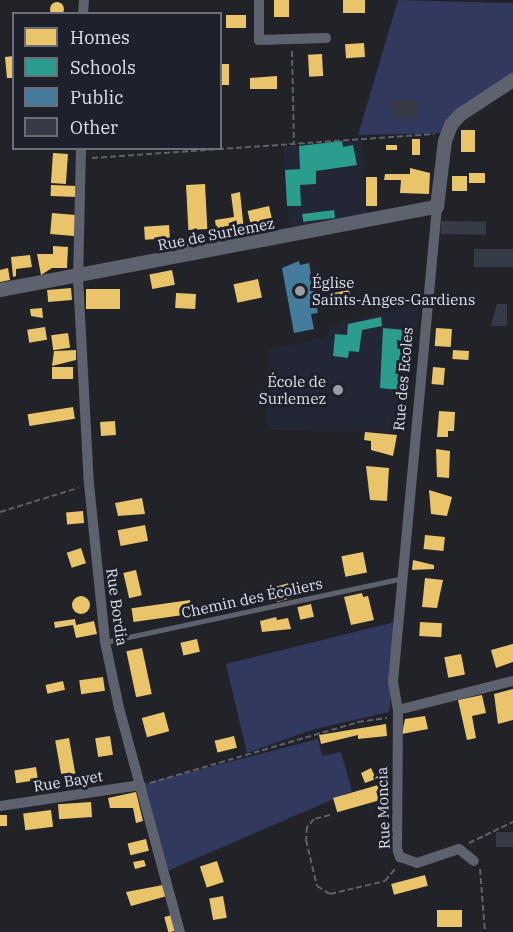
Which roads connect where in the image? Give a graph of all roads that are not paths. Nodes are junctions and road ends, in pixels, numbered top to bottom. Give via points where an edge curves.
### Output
1 (259, 0) edge
2 (326, 38) dead end
3 (513, 80) edge
4 (81, 154) edge
5 (437, 207) junction
6 (78, 277) junction
7 (0, 290) edge
8 (404, 578) junction
9 (105, 642) junction
10 (513, 681) edge
11 (398, 712) junction
12 (140, 785) junction
13 (0, 806) edge
14 (474, 861) road end
15 (180, 932) edge

1 - 2 street via 259,40
3 - 5 street, Rue des Ecoles via 460,115 448,133
4 - 6 street, Rue Bordia
5 - 6 street, Rue de Surlemez
5 - 8 street, Rue des Ecoles
6 - 7 street, Rue de Surlemez
6 - 9 street, Rue Bordia via 89,484
8 - 9 lane, Chemin des Écoliers
8 - 11 street, Rue des Ecoles via 393,682
9 - 12 street, Rue Bordia
10 - 11 street
11 - 14 street, Rue Moncia via 397,849 403,859 417,863 459,849
12 - 13 street, Rue Bayet
12 - 15 street, Rue Bordia

